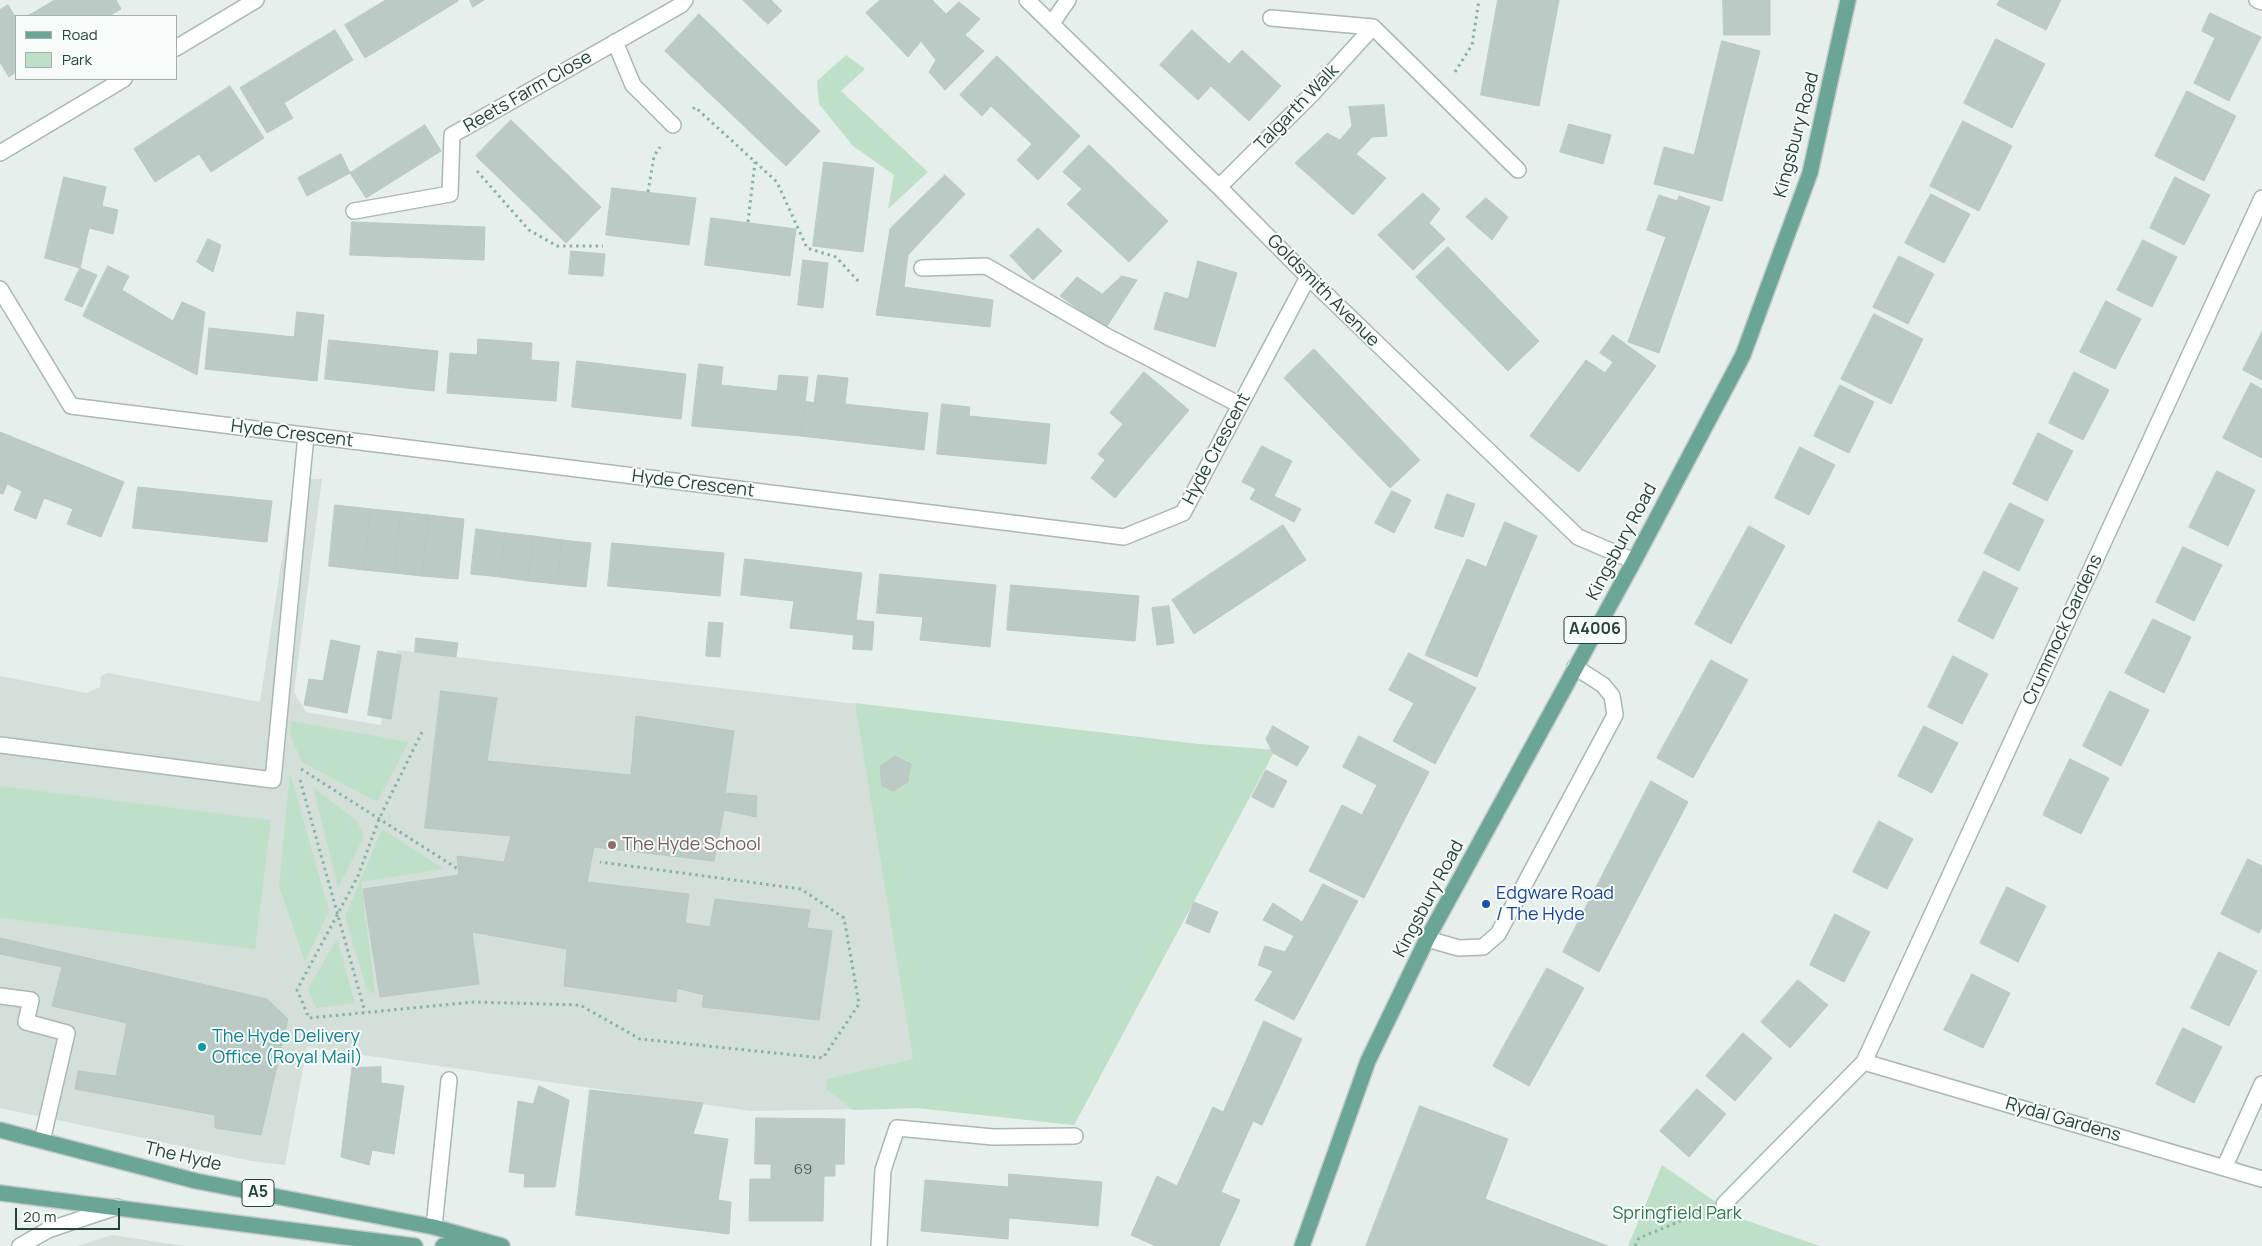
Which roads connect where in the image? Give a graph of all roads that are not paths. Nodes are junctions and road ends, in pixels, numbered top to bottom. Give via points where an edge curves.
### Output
1 (256, 0) edge
2 (685, 0) edge
3 (1027, 0) edge
4 (1068, 0) edge
5 (1848, 0) edge
6 (2257, 0) edge
7 (2262, 2) edge
8 (1271, 18) dead end
9 (1052, 23) junction
10 (1373, 27) junction
11 (616, 42) junction
12 (178, 47) edge
13 (122, 80) edge
14 (673, 125) road end
15 (0, 153) edge
16 (1518, 170) dead end
17 (1219, 187) junction
18 (2262, 198) edge
19 (354, 211) dead end
20 (922, 268) dead end
21 (1308, 277) junction
22 (0, 289) edge
23 (1240, 405) junction
24 (306, 435) junction
25 (1634, 562) junction
26 (1574, 667) junction
27 (0, 745) edge
28 (1427, 939) junction
29 (0, 996) edge
30 (1864, 1062) junction
31 (449, 1080) dead end
32 (2262, 1084) edge
33 (0, 1130) edge
34 (1075, 1136) dead end
35 (42, 1141) junction
36 (2224, 1168) junction
37 (2262, 1179) edge
38 (0, 1193) edge
39 (1724, 1204) road end
40 (117, 1207) junction
41 (434, 1227) junction
42 (475, 1240) junction
43 (20, 1246) edge
44 (415, 1246) edge
45 (443, 1246) edge
46 (502, 1246) edge
47 (879, 1246) edge
48 (1302, 1246) edge

1 - 12 street
2 - 11 street, Reets Farm Close
3 - 9 street, Goldsmith Avenue
4 - 9 street
5 - 25 main road, Kingsbury Road / A4006 via 1810,173 1743,355
6 - 7 street
8 - 10 street
9 - 17 street, Goldsmith Avenue
10 - 16 street
10 - 17 street, Talgarth Walk via 1312,94
11 - 14 street via 634,85
11 - 19 street, Reets Farm Close via 452,135 450,194
13 - 15 street
17 - 21 street, Goldsmith Avenue
18 - 30 street, Crummock Gardens
20 - 23 street via 986,266 1108,337
21 - 23 street, Hyde Crescent
21 - 25 street, Goldsmith Avenue via 1578,537
22 - 24 street, Hyde Crescent via 71,406
23 - 24 street, Hyde Crescent via 1184,513 1124,537
24 - 27 street via 273,780
25 - 26 main road, Kingsbury Road / A4006
26 - 28 main road, Kingsbury Road / A4006
26 - 28 street via 1603,685 1612,696 1615,715 1503,925 1483,948 1459,948
28 - 48 main road, Kingsbury Road / A4006 via 1368,1061
29 - 35 street via 31,1000 26,1022 66,1033
30 - 36 street, Rydal Gardens
30 - 39 street, Crummock Gardens
31 - 41 street
32 - 36 street
33 - 35 main road, The Hyde / A5
34 - 47 street via 993,1137 897,1128 883,1170
35 - 41 main road, The Hyde / A5 via 196,1181
36 - 37 street, Rydal Gardens
38 - 40 main road, A5
40 - 43 street via 48,1230
40 - 44 main road, A5
41 - 42 main road, The Hyde / A5
42 - 45 main road, The Hyde / A5
42 - 46 main road, The Hyde / A5

